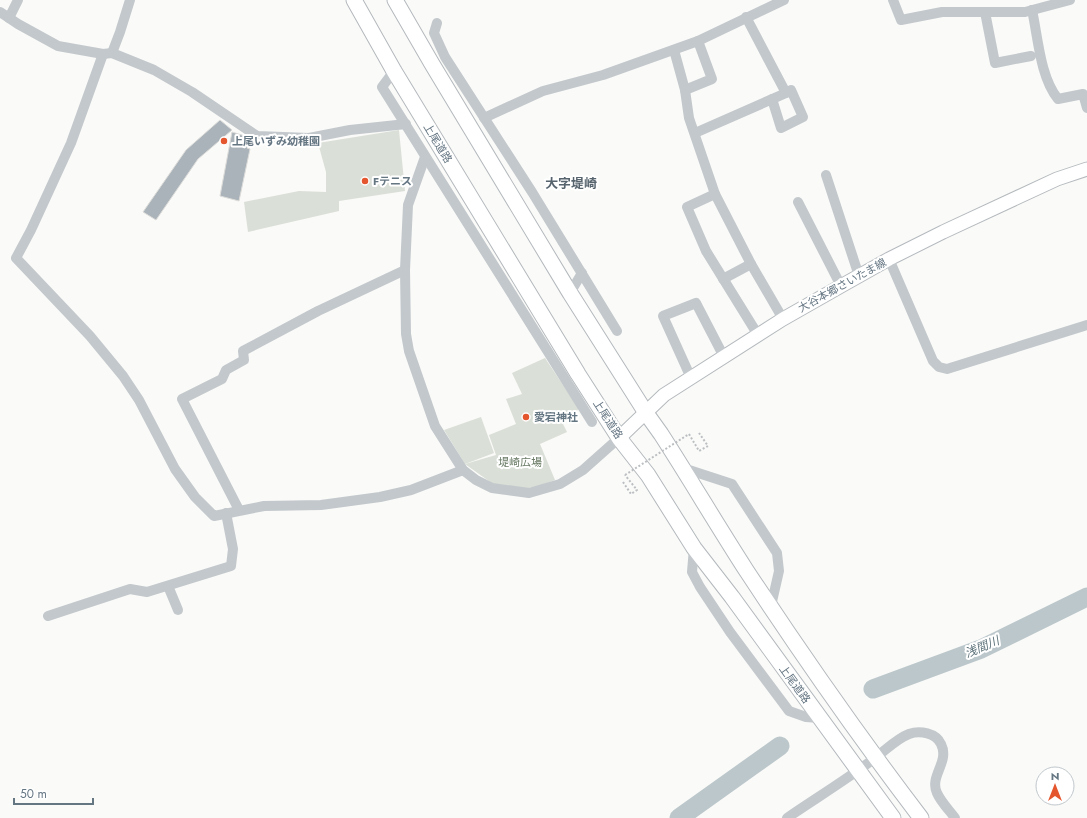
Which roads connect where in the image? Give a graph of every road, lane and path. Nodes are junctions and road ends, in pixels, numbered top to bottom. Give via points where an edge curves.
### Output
1 (18, 0) edge
2 (130, 0) edge
3 (354, 0) edge
4 (395, 0) edge
5 (784, 0) edge
6 (893, 0) edge
7 (1067, 0) edge
8 (1032, 10) junction
9 (0, 12) edge
10 (985, 12) junction
11 (746, 17) junction
12 (9, 18) junction
13 (437, 23) dead end
14 (698, 41) junction
15 (674, 50) junction
16 (107, 53) junction
17 (1031, 56) dead end
18 (438, 60) junction
19 (394, 71) junction
20 (685, 90) junction
21 (786, 92) junction
22 (772, 99) junction
23 (1087, 108) edge
24 (484, 118) junction
25 (406, 124) junction
26 (696, 133) junction
27 (425, 157) junction
28 (1087, 168) edge
29 (826, 174) dead end
30 (715, 194) junction
31 (798, 202) dead end
32 (889, 259) junction
33 (751, 264) junction
34 (405, 270) junction
35 (582, 273) junction
36 (859, 276) junction
37 (723, 279) junction
38 (841, 286) junction
39 (570, 293) junction
40 (783, 319) junction
41 (1087, 325) edge
42 (617, 330) dead end
43 (758, 335) junction
44 (724, 357) junction
45 (578, 374) junction
46 (563, 378) junction
47 (691, 378) junction
48 (646, 413) junction
49 (592, 422) dead end
50 (699, 433) dead end
51 (619, 438) junction
52 (683, 468) junction
53 (463, 470) junction
54 (623, 482) dead end
55 (239, 510) junction
56 (226, 513) junction
57 (694, 548) junction
58 (168, 586) junction
59 (771, 606) junction
60 (178, 610) dead end
61 (48, 616) dead end
62 (819, 718) junction
63 (875, 758) junction
64 (858, 770) junction
65 (787, 818) edge
66 (893, 818) edge
67 (921, 818) edge
68 (954, 818) edge

1 - 12 street
2 - 16 street via 120,32
3 - 19 highway, 上尾道路
4 - 18 highway
5 - 11 street
6 - 10 street via 901,20 942,12
7 - 8 street
8 - 10 street
8 - 23 street via 1045,76 1052,91 1058,99 1083,94
9 - 12 street
10 - 17 street via 996,63
11 - 14 street
11 - 21 street
12 - 16 street via 58,46
13 - 18 street via 434,33
14 - 15 street
14 - 20 street via 712,79
15 - 20 street
15 - 24 street via 603,75 543,91
16 - 25 street via 154,70 257,136 309,138 350,130
16 - 56 street via 71,143 16,258 90,336 123,376 139,400 175,469 195,497 214,516
18 - 24 street
18 - 39 highway
19 - 25 street via 382,87
19 - 45 highway, 上尾道路
20 - 26 street via 689,118
21 - 22 street
21 - 22 street via 791,90 803,117 781,128
22 - 26 street
24 - 35 street
25 - 27 street
26 - 30 street
27 - 34 street via 408,205
27 - 46 street
28 - 32 main road, 大谷本郷さいたま線 via 1057,179
29 - 36 street
30 - 33 street
30 - 37 street via 687,207 706,251
31 - 38 street
32 - 36 main road, 大谷本郷さいたま線
32 - 41 street via 934,361 939,367 947,369
33 - 37 street
33 - 40 street
34 - 53 street via 406,334 409,351 435,426
34 - 55 street via 318,311 243,351 244,360 226,370 222,380 182,399
35 - 39 street
35 - 42 street
36 - 38 main road, 大谷本郷さいたま線
37 - 43 street
38 - 40 main road, 大谷本郷さいたま線
39 - 48 highway
40 - 43 main road, 大谷本郷さいたま線
43 - 44 main road, 大谷本郷さいたま線
44 - 47 main road, 大谷本郷さいたま線
44 - 47 street via 696,303 663,316
45 - 46 street
45 - 51 highway, 上尾道路
46 - 49 street
47 - 48 main road, 大谷本郷さいたま線 via 664,395
48 - 51 main road, 大谷本郷さいたま線
48 - 52 highway
50 - 54 path, bridge via 708,446 699,451 689,434 626,475 637,490 631,494
51 - 53 street via 583,470 560,484 529,493 492,488
51 - 57 highway, 上尾道路 via 648,475
52 - 59 highway
52 - 59 street via 732,484 777,553 780,571
53 - 55 street via 411,490 380,497 321,505 264,506
55 - 56 street
56 - 58 street via 234,549 231,566
57 - 62 highway, 上尾道路
57 - 62 street via 692,572 730,632 789,711 806,718
58 - 60 street
58 - 61 street via 147,592 130,589
59 - 63 highway
62 - 64 highway, 上尾道路
63 - 64 street
63 - 67 highway
63 - 68 street via 910,733 932,735 941,743 944,754 936,776 936,792
64 - 65 street
64 - 66 highway, 上尾道路

